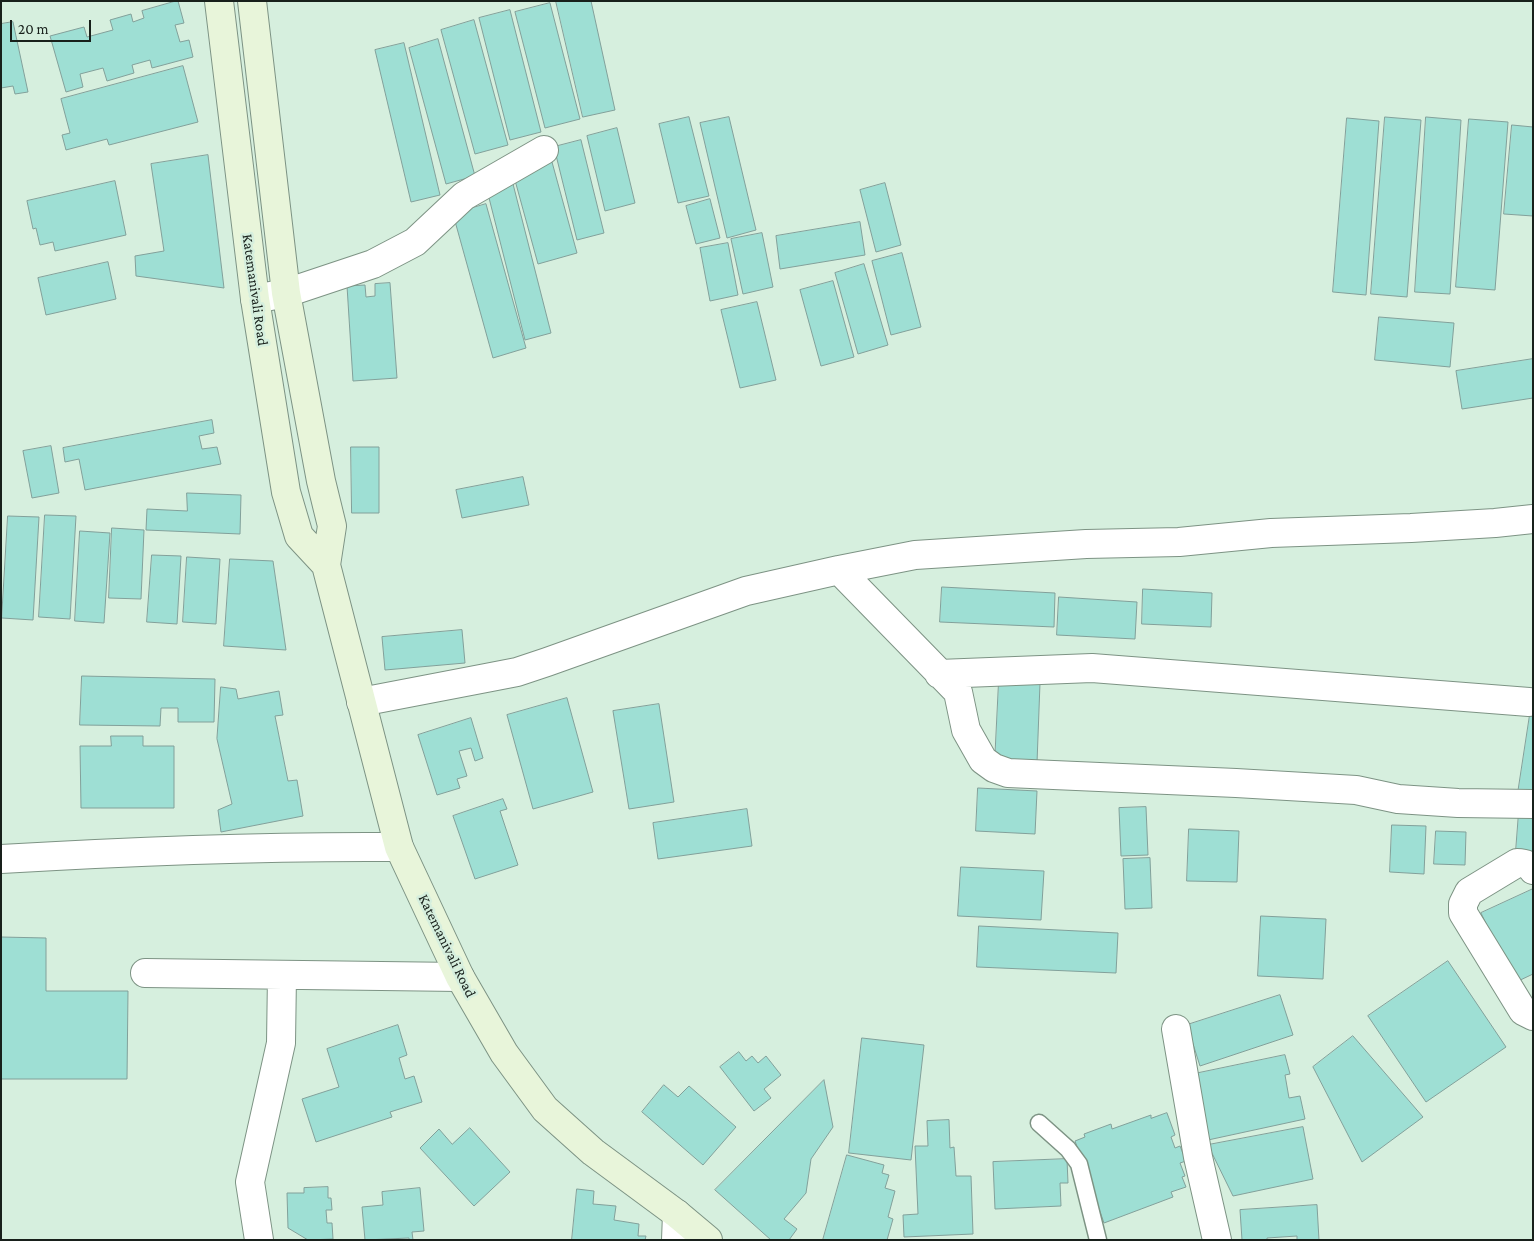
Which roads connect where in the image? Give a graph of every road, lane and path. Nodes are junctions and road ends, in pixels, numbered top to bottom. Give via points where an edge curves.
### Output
1 (219, 1) edge
2 (252, 1) edge
3 (544, 150) dead end
4 (286, 293) junction
5 (255, 299) junction
6 (1533, 518) edge
7 (326, 565) junction
8 (839, 570) junction
9 (939, 674) junction
10 (361, 702) junction
11 (1529, 702) dead end
12 (1533, 804) edge
13 (399, 847) junction
14 (1, 859) edge
15 (1533, 870) edge
16 (145, 973) dead end
17 (282, 975) junction
18 (460, 977) junction
19 (1533, 1016) edge
20 (1176, 1029) dead end
21 (1039, 1123) dead end
22 (677, 1227) edge
23 (1212, 1239) edge
24 (259, 1240) edge
25 (708, 1240) edge
26 (1098, 1240) edge

1 - 5 main road, Katemanivali Road
2 - 4 main road, Katemanivali Road
3 - 4 street via 464,196 416,242 373,264
4 - 5 street
4 - 7 main road, Katemanivali Road via 332,526
5 - 7 main road, Katemanivali Road via 286,492 299,536
6 - 8 street via 1411,528 1271,533 1179,542 1086,544 915,555
7 - 10 main road, Katemanivali Road
8 - 9 street
8 - 10 street via 746,591 517,672
9 - 11 street via 1092,668
9 - 12 street via 958,692 966,730 983,760 1008,773 1356,790 1398,799
10 - 13 main road, Katemanivali Road
13 - 14 street via 129,852
13 - 18 main road, Katemanivali Road
15 - 19 street via 1525,863 1517,863 1469,892 1463,904 1463,914 1523,1011
16 - 17 street
17 - 18 street
17 - 24 street via 281,1043 250,1182
18 - 22 main road, Katemanivali Road via 504,1053 545,1109
20 - 23 street
21 - 26 lane via 1068,1149 1079,1164
22 - 25 main road, Katemanivali Road

